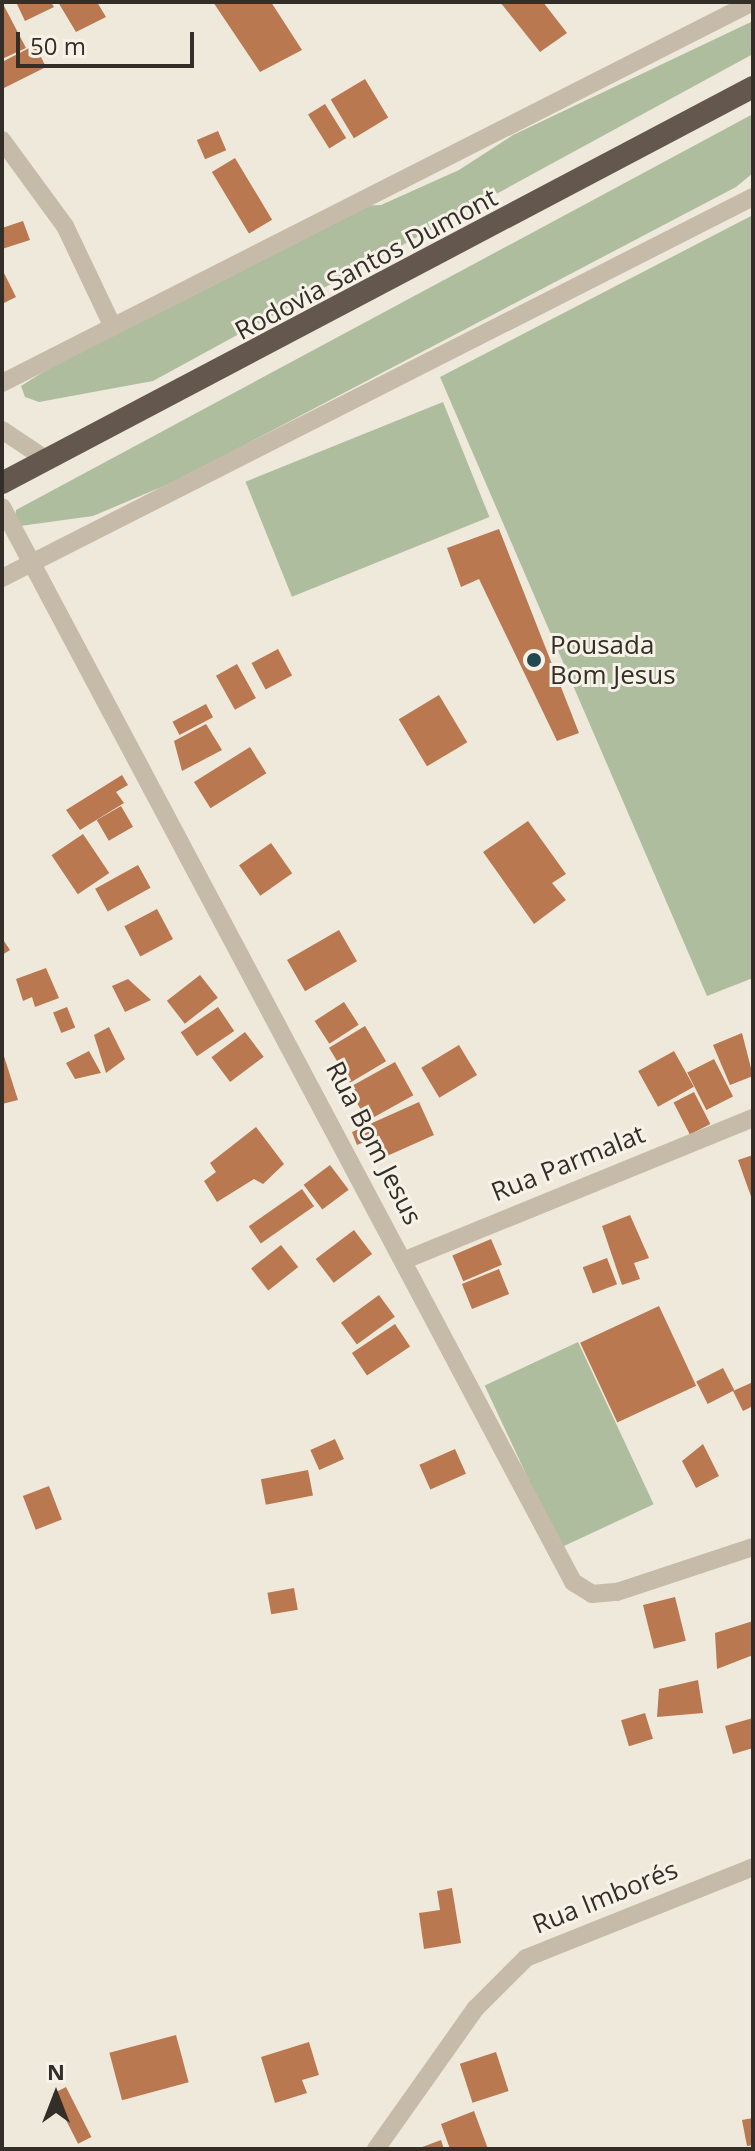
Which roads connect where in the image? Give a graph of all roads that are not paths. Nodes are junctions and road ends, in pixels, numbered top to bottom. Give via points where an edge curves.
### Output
1 (753, 2) edge
2 (753, 87) edge
3 (2, 140) edge
4 (753, 197) edge
5 (113, 327) junction
6 (2, 383) edge
7 (2, 430) edge
8 (47, 460) junction
9 (2, 483) edge
10 (2, 507) edge
11 (31, 562) junction
12 (2, 578) edge
13 (753, 1118) edge
14 (405, 1260) junction
15 (753, 1547) edge
16 (753, 1867) edge
17 (376, 2149) edge

1 - 5 street
2 - 8 highway, Rodovia Santos Dumont
3 - 5 street via 65,226
4 - 11 street via 462,351
5 - 6 street
7 - 8 street
8 - 9 highway, Rodovia Santos Dumont
10 - 11 street, Rua Bom Jesus
11 - 12 street
11 - 14 street, Rua Bom Jesus
13 - 14 street, Rua Parmalat
14 - 15 street, Rua Bom Jesus via 582,1590 617,1592 733,1547
16 - 17 street, Rua Imborés via 526,1958 482,2000

